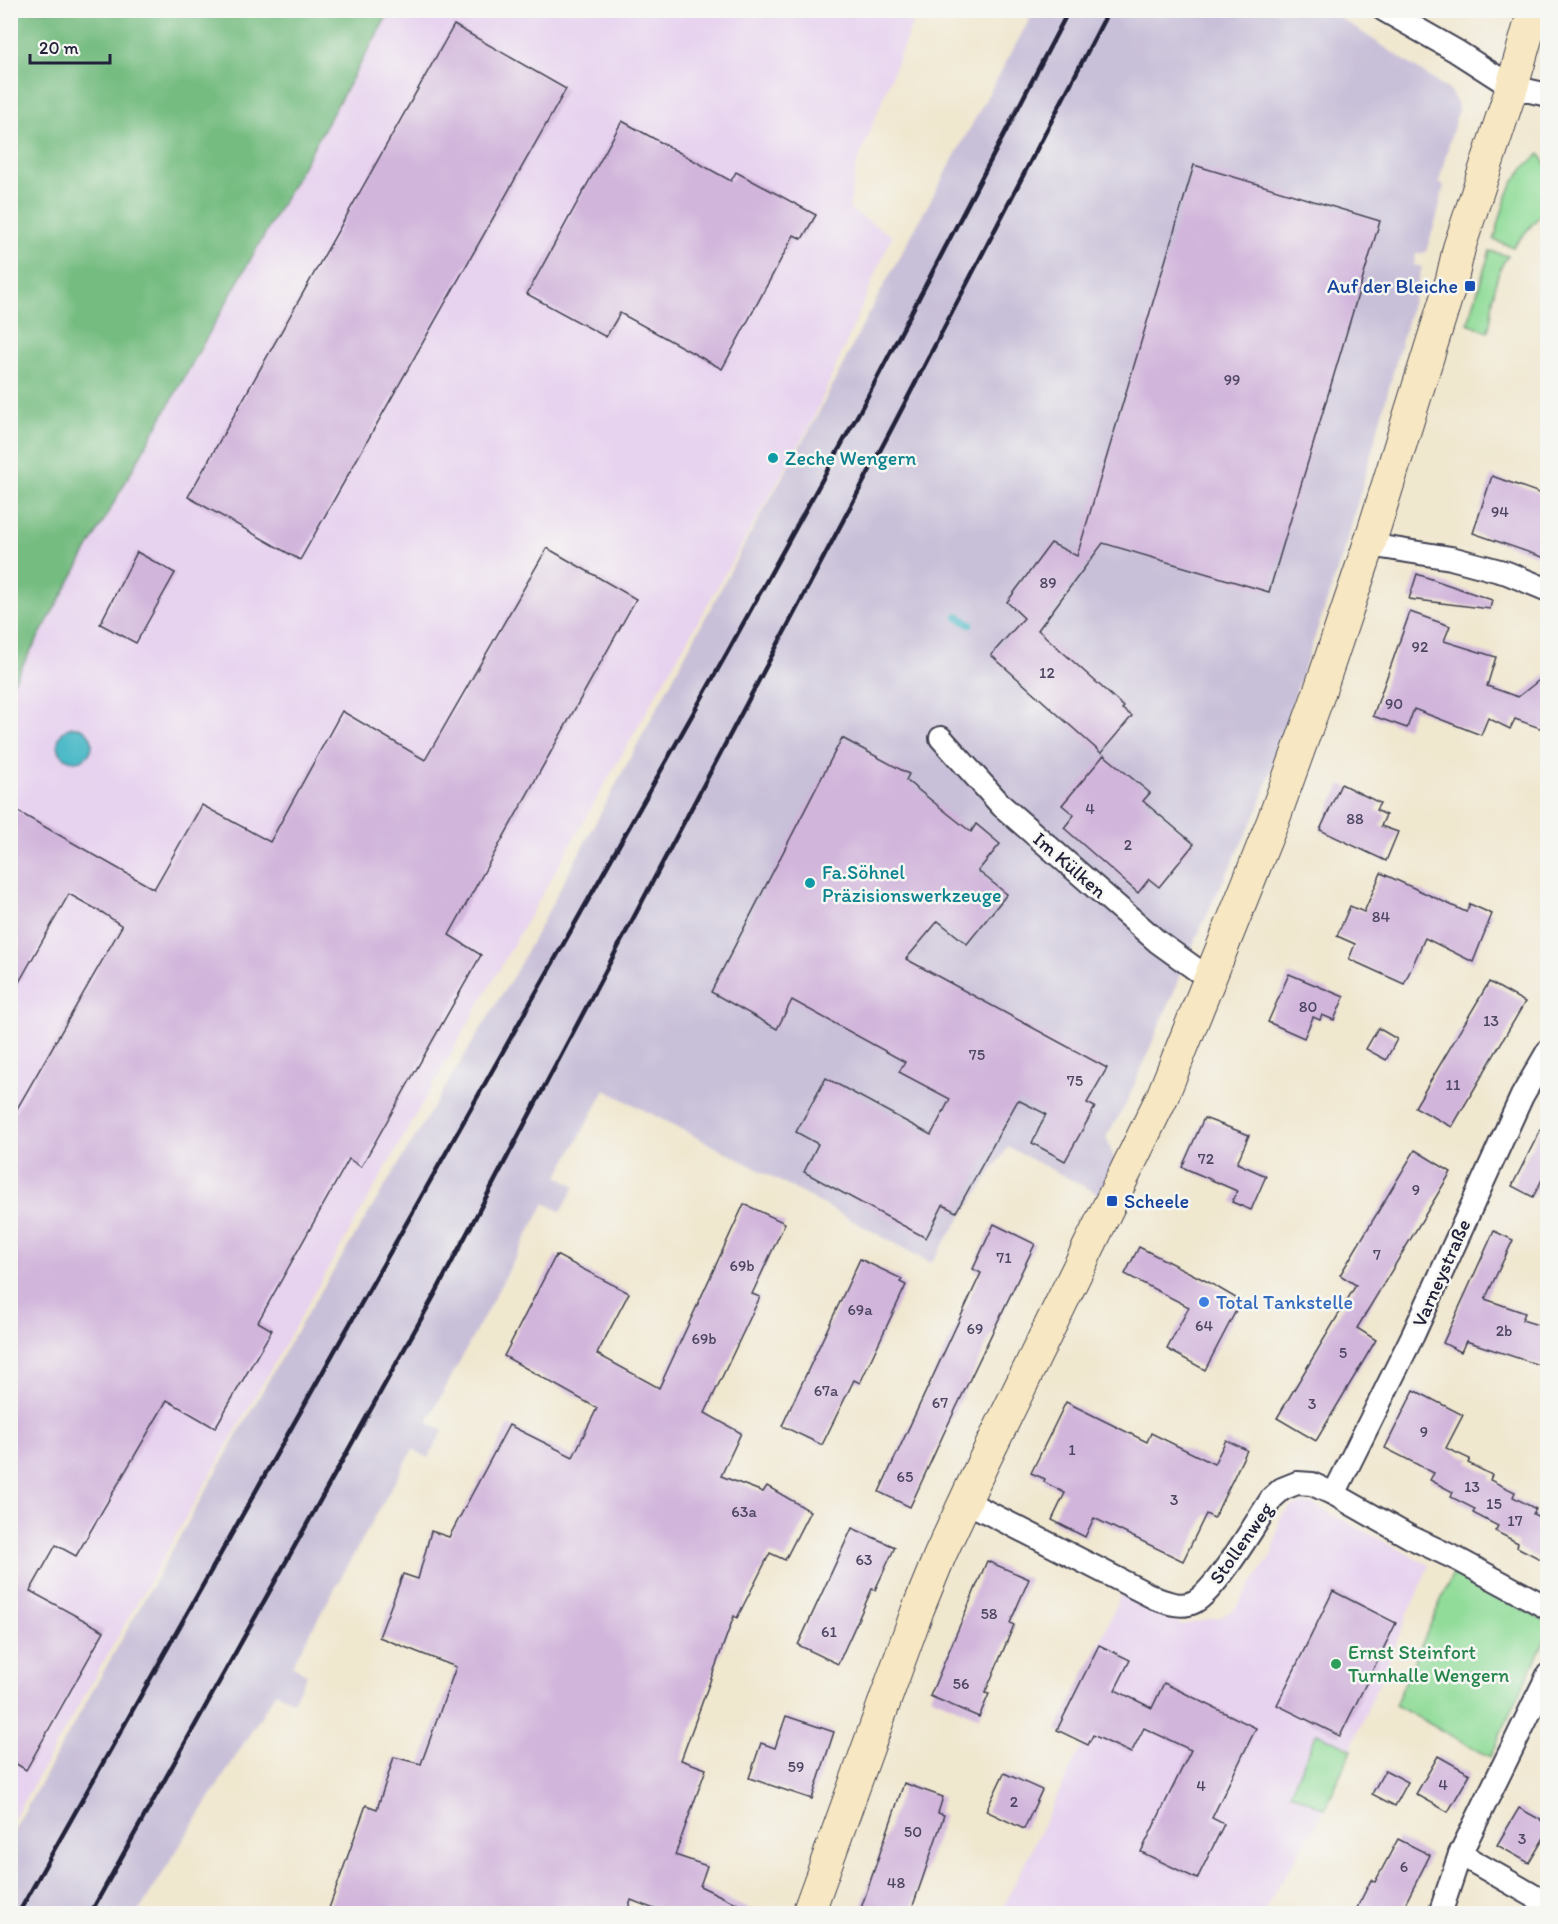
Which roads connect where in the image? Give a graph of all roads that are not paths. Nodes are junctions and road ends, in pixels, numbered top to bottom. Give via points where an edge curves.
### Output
1 (1384, 10) edge
2 (1534, 10) edge
3 (1512, 87) junction
4 (1548, 95) edge
5 (1369, 545) junction
6 (1548, 590) edge
7 (941, 738) dead end
8 (1211, 977) junction
9 (1548, 1051) edge
10 (1334, 1494) junction
11 (965, 1501) junction
12 (1548, 1608) edge
13 (1548, 1675) edge
14 (1461, 1854) junction
15 (1548, 1904) edge
16 (808, 1914) edge
17 (1440, 1914) edge

1 - 3 street
2 - 3 main road
3 - 4 street
3 - 5 main road
5 - 6 street via 1451,558 1507,573
5 - 8 main road via 1274,821
7 - 8 street, Im Külken via 1002,806 1158,942
8 - 11 main road via 1163,1095
9 - 10 street, Varneystraße via 1522,1096 1413,1335
10 - 11 street, Stollenweg via 1312,1484 1297,1483 1282,1489 1214,1584 1193,1602 1175,1605
10 - 12 street, Stollenweg
11 - 16 main road via 918,1610
13 - 14 street
14 - 15 street
14 - 17 street

